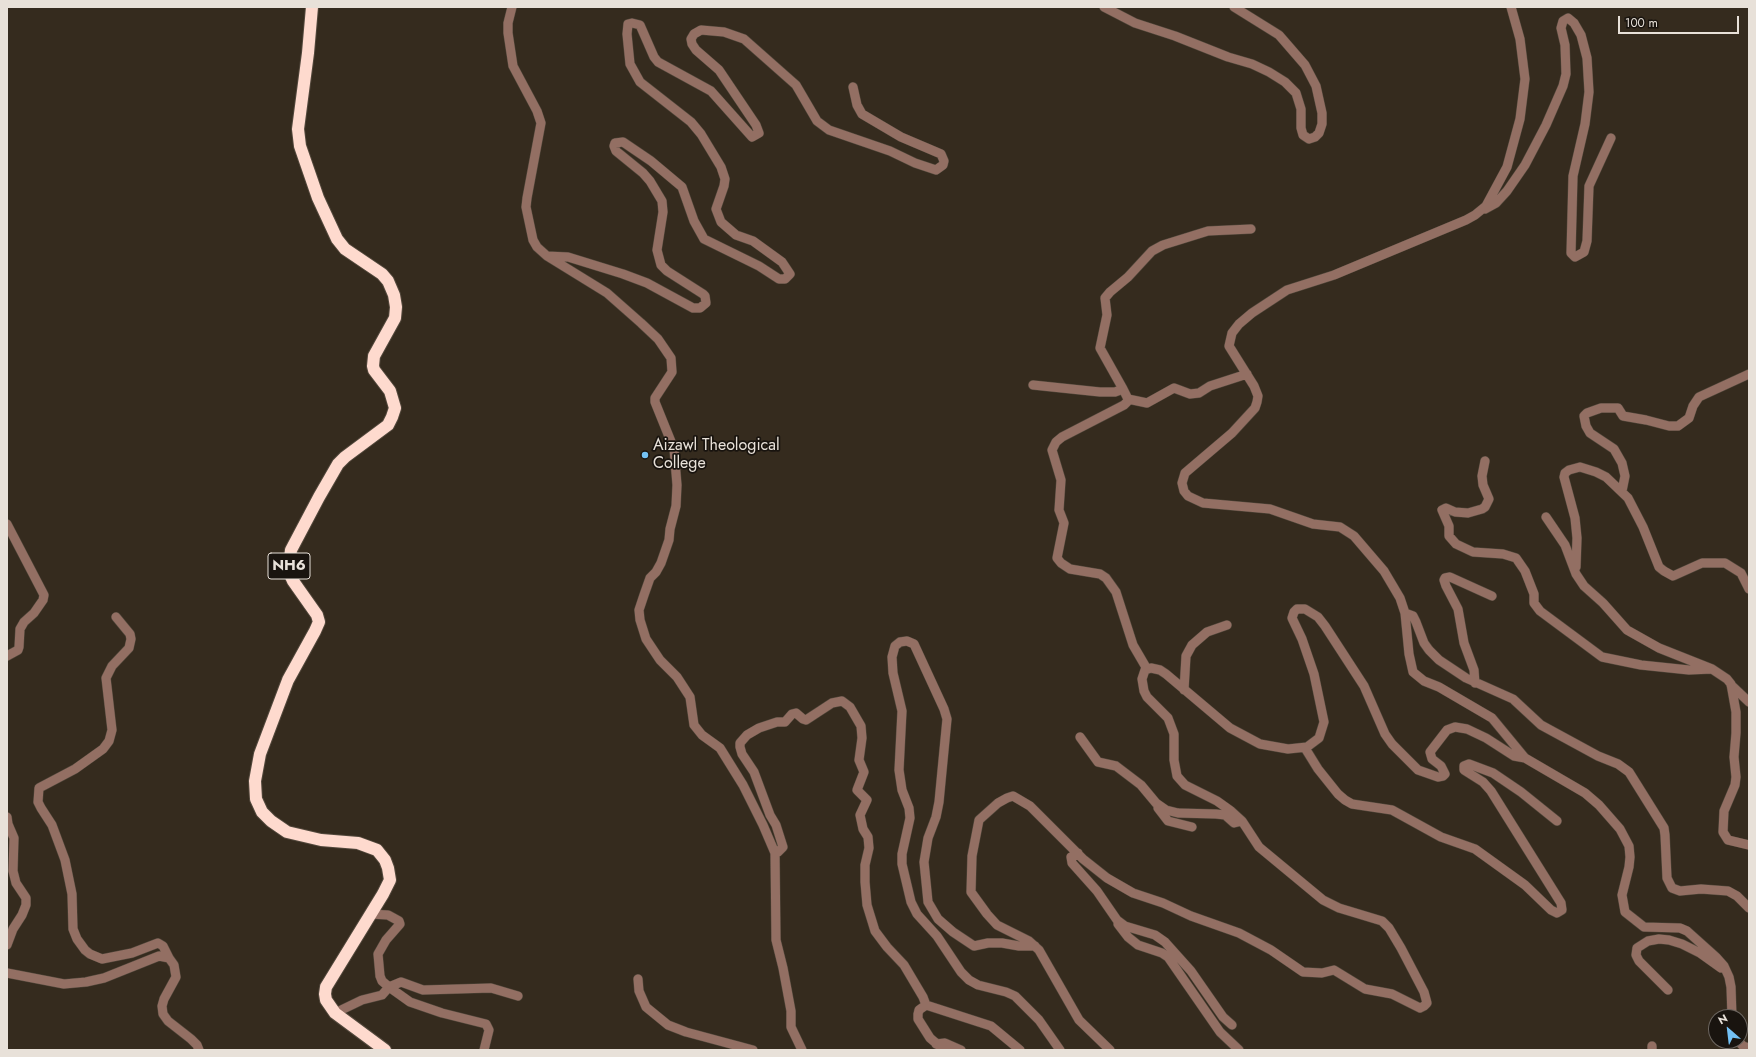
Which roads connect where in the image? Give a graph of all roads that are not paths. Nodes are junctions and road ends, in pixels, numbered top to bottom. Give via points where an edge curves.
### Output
1 (312, 7) edge
2 (512, 7) edge
3 (1104, 7) edge
4 (1234, 7) edge
5 (1511, 7) edge
6 (853, 87) dead end
7 (1611, 138) dead end
8 (1478, 213) junction
9 (1251, 229) dead end
10 (547, 256) junction
11 (1247, 374) junction
12 (1749, 374) edge
13 (1033, 385) dead end
14 (1123, 389) junction
15 (1128, 399) junction
16 (1485, 461) dead end
17 (1622, 491) junction
18 (1546, 516) dead end
19 (7, 524) edge
20 (1576, 574) junction
21 (1749, 589) edge
22 (1492, 596) dead end
23 (1405, 613) junction
24 (116, 617) dead end
25 (1227, 625) dead end
26 (7, 656) edge
27 (1147, 669) junction
28 (1712, 669) junction
29 (1475, 683) junction
30 (1731, 684) junction
31 (1184, 690) junction
32 (1749, 702) edge
33 (1080, 738) dead end
34 (1305, 748) junction
35 (1525, 758) junction
36 (1156, 803) junction
37 (7, 817) edge
38 (1242, 821) junction
39 (1557, 821) dead end
40 (1192, 827) dead end
41 (7, 845) edge
42 (1749, 845) edge
43 (775, 853) junction
44 (1078, 854) junction
45 (12, 862) junction
46 (1749, 908) edge
47 (370, 914) junction
48 (1116, 920) junction
49 (7, 945) edge
50 (1035, 946) junction
51 (169, 958) junction
52 (9, 972) edge
53 (1727, 972) junction
54 (638, 979) dead end
55 (389, 987) junction
56 (1668, 990) dead end
57 (518, 996) dead end
58 (926, 1005) junction
59 (1732, 1009) edge
60 (336, 1013) junction
61 (1232, 1025) dead end
62 (936, 1044) junction
63 (199, 1050) edge
64 (385, 1050) edge
65 (484, 1050) edge
66 (753, 1050) edge
67 (802, 1050) edge
68 (944, 1050) edge
69 (961, 1050) edge
70 (1020, 1050) edge
71 (1060, 1050) edge
72 (1110, 1050) edge
73 (1239, 1050) edge

1 - 47 highway, NH6 via 298,129 300,146 336,239 345,250 382,274 394,295 395,318 374,356 373,366 390,392 395,408 388,425 338,464 291,550 289,572 319,622 288,680 260,754 256,799 262,812 287,832 321,840 358,843 377,850 387,864 390,880
2 - 10 street via 508,33 513,66 541,123 527,189 526,207 533,240
3 - 4 street via 1140,25 1269,72 1296,93 1301,110 1303,135 1309,139 1315,137 1322,124 1322,113 1316,86 1305,65 1279,35
5 - 8 street via 1520,39 1525,72 1520,120 1507,167 1494,194
6 - 10 street via 862,114 901,137 940,154 944,161 943,165 936,170 829,130 817,121 796,85 744,39 724,32 701,30 694,34 692,44 718,70 756,125 759,133 752,137 711,91 658,62 640,25 628,24 630,64 640,82 691,122 702,134 721,167 725,179 716,209 721,222 736,235 753,241 782,262 790,274 785,279 779,279 759,266 704,239 694,221 682,187 623,142 615,143 616,151 643,173 662,201 658,250 661,265 703,294 706,303 700,308 693,308 647,283 623,274 568,258
7 - 8 street via 1589,186 1587,241 1584,252 1575,257 1571,253 1573,176 1585,124 1589,92 1587,58 1579,31 1568,18 1563,21 1561,28 1565,45 1566,74 1546,125 1525,165 1507,191 1496,202
8 - 11 street via 1334,275 1288,290 1252,313 1232,333 1229,346
9 - 14 street via 1208,230 1163,245 1148,254 1128,277 1107,295 1107,315 1100,348
10 - 43 street via 607,293 658,339 671,358 672,372 655,402 674,449 676,506 670,540 656,572 650,578 640,610 640,620 646,639 660,660 677,676 690,697 694,725 702,735 720,748 744,785
11 - 15 street via 1210,386 1199,393 1190,394 1174,388 1147,403
11 - 23 street via 1258,396 1255,408 1232,433 1185,473 1182,483 1184,491 1188,496 1203,503 1270,509 1313,524 1340,527 1354,536 1384,571 1400,598
12 - 17 street via 1699,397 1689,418 1678,426 1623,416 1618,408 1601,408 1587,413 1584,416 1590,433 1614,448 1622,463 1625,476
13 - 14 street via 1100,392
14 - 15 street
15 - 27 street via 1124,405 1062,437 1053,445 1053,454 1061,480 1059,510 1064,526 1057,556 1061,563 1070,569 1100,574 1106,578 1118,597 1130,638
16 - 28 street via 1482,476 1489,499 1485,507 1468,513 1446,508 1442,510 1449,526 1449,536 1456,544 1473,552 1503,554 1516,558 1525,571 1534,594 1534,603 1540,611 1602,657 1641,665 1689,670
17 - 20 street via 1606,477 1587,469 1574,468 1565,473 1564,480 1576,518
17 - 21 street via 1635,508 1659,567 1664,571 1673,576 1702,563 1725,563 1741,573
18 - 20 street via 1565,546
19 - 26 street via 44,598 22,626 18,650
20 - 28 street via 1584,586 1603,603 1626,630 1660,648
22 - 29 street via 1450,577 1444,580 1458,609
23 - 29 street via 1413,616 1429,650 1439,660
23 - 35 street via 1413,672 1424,681 1492,718
24 - 51 street via 130,634 131,643 112,666 106,678 112,730 109,741 103,749 75,769 39,788 38,802 52,824 65,860 72,894 73,929 85,950 102,959 132,953 158,943 163,946
25 - 31 street via 1207,632 1192,645 1186,656
27 - 31 street via 1160,670
27 - 38 street via 1142,677 1144,691 1168,718 1172,727 1177,776 1185,785 1217,801
28 - 30 street
29 - 46 street via 1513,699 1541,725 1629,772 1664,828 1667,878 1672,888 1680,891 1728,890
30 - 32 street
30 - 42 street via 1736,712 1736,777 1724,811 1722,832 1728,840
31 - 34 street via 1230,728 1260,744 1288,749
33 - 36 street via 1098,762 1116,766 1141,785
34 - 35 street via 1319,738 1324,722 1314,674 1292,618 1294,612 1300,609 1310,612 1325,626 1364,686 1385,734 1418,770 1438,777 1445,774 1441,766 1432,759 1430,752 1447,730 1455,727 1467,729 1514,756
34 - 39 street via 1318,769 1345,800 1352,804 1392,810 1441,837 1475,850 1525,885 1557,913 1562,910 1561,903 1491,791 1483,782 1464,770 1464,766 1469,764 1493,773
35 - 53 street via 1585,793 1620,829 1629,846 1630,857 1622,895 1624,912 1644,927 1680,928 1688,931 1716,957
36 - 38 street via 1162,809 1173,813 1208,812 1225,815 1234,823
36 - 40 street via 1168,821
37 - 45 street via 14,838
38 - 44 street via 1259,846 1323,900 1339,908 1382,921 1389,928 1424,992 1426,1005 1420,1008 1392,994 1365,990 1334,970 1303,972 1271,950 1239,933 1133,893 1107,878
41 - 45 street
43 - 58 street via 783,847 781,840 754,772 742,754 740,743 759,728 785,722 792,714 796,713 806,720 832,703 842,702 850,707 861,726 859,760 864,772 857,790 867,800 860,815 869,848 865,865 867,905 875,931 904,965
43 - 67 street via 776,940 791,1011 791,1027
44 - 48 street via 1071,857 1072,863 1097,891
44 - 50 street via 1030,806 1013,796 998,803 979,820 972,856 970,892 998,925
45 - 49 street via 16,883 26,898 26,905
47 - 55 street via 388,915 400,924 378,954 380,976
47 - 60 highway, NH6 via 326,987 326,1000
48 - 61 street via 1165,942 1191,971 1223,1017
48 - 73 street via 1133,942 1168,957 1220,1032
50 - 71 street via 1002,943 974,946 938,919 928,902 924,856 939,802 947,719 914,644 900,642 895,646 892,657 902,711 899,770 910,818 902,864 911,902 917,914 937,936 969,980 1015,996 1040,1020
50 - 72 street via 1079,1020
51 - 52 street via 159,956 117,974 86,982 64,984
51 - 63 street via 174,965 176,977 164,999 163,1014 168,1021 191,1038
53 - 56 street via 1682,944 1659,939 1648,941 1637,948 1636,955
53 - 59 street via 1731,987
54 - 66 street via 639,991 646,1007 668,1025
55 - 57 street via 401,982 423,990 491,988
55 - 60 street via 382,995 362,1000
55 - 65 street via 410,1002 486,1024 489,1030
58 - 62 street via 919,1010 918,1019
58 - 70 street via 991,1026
60 - 64 highway, NH6
62 - 68 street
62 - 69 street via 945,1043

